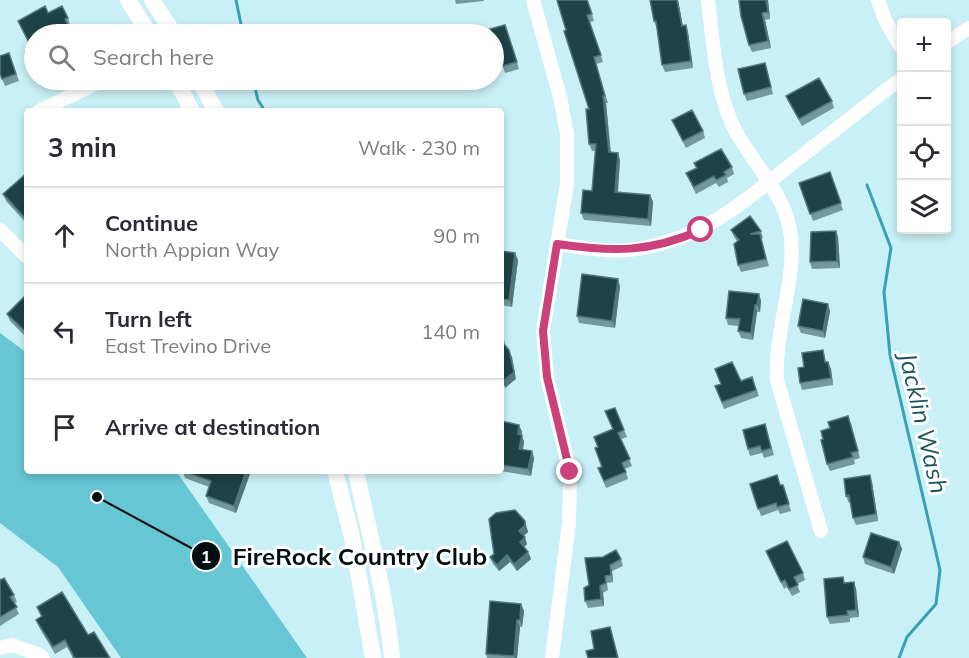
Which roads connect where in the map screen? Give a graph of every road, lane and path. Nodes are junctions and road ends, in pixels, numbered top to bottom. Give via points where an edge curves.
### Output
1 (128, 0) edge
2 (152, 0) edge
3 (533, 0) edge
4 (708, 0) edge
5 (878, 0) edge
6 (143, 24) edge
7 (168, 24) edge
8 (969, 28) edge
9 (897, 40) edge
10 (951, 40) edge
11 (897, 82) edge
12 (83, 90) edge
13 (181, 90) edge
14 (204, 90) edge
15 (45, 108) edge
16 (190, 108) edge
17 (214, 108) edge
18 (769, 183) junction
19 (0, 230) edge
20 (557, 244) junction
21 (24, 254) edge
22 (336, 474) edge
23 (357, 474) edge
24 (821, 531) dead end
25 (0, 648) edge
26 (43, 658) edge
27 (374, 658) edge
28 (392, 658) edge
29 (552, 658) edge

1 - 6 main road
2 - 7 main road
3 - 20 street via 567,134 567,184
4 - 18 street via 724,102
5 - 9 street
8 - 10 street
11 - 18 street
12 - 15 street
13 - 16 main road
14 - 17 main road
18 - 20 street via 725,216 672,242 619,251
18 - 24 street via 787,215 792,248 776,359 777,380
19 - 21 street
20 - 29 street via 543,331 547,377 570,472 569,523
22 - 27 main road via 352,537
23 - 28 main road
25 - 26 street via 12,645

